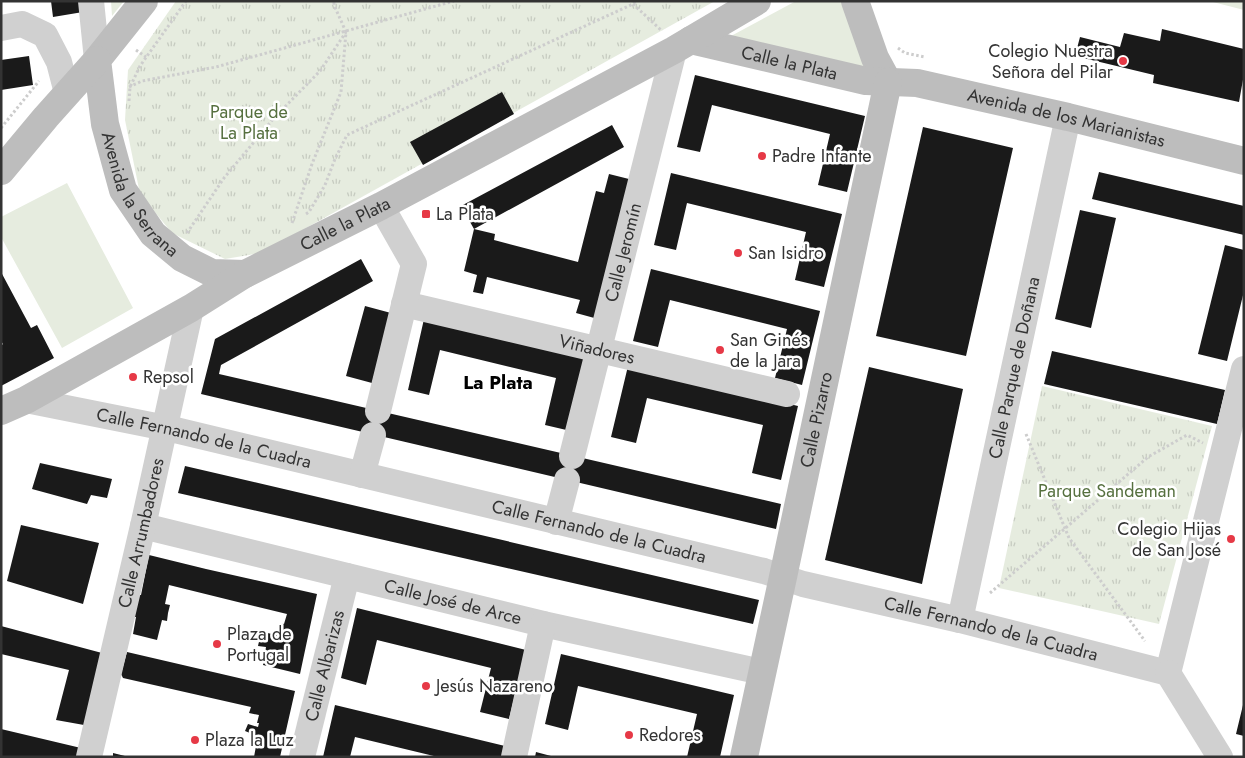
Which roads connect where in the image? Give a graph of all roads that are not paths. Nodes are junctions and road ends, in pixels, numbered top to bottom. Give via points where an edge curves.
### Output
1 (92, 1) edge
2 (144, 1) edge
3 (757, 1) edge
4 (855, 1) edge
5 (1, 28) edge
6 (683, 45) junction
7 (97, 60) junction
8 (888, 82) junction
9 (67, 93) junction
10 (1068, 118) junction
11 (1244, 161) edge
12 (1, 171) edge
13 (381, 206) junction
14 (245, 274) junction
15 (404, 304) junction
16 (191, 308) junction
17 (599, 350) junction
18 (1244, 369) edge
19 (73, 374) junction
20 (788, 394) dead end
21 (26, 400) junction
22 (1, 412) edge
23 (90, 413) junction
24 (165, 428) junction
25 (362, 475) junction
26 (556, 522) junction
27 (143, 526) junction
28 (347, 576) junction
29 (783, 577) junction
30 (960, 620) junction
31 (543, 624) junction
32 (762, 672) junction
33 (1168, 673) junction
34 (89, 757) edge
35 (302, 757) edge
36 (514, 757) edge
37 (744, 757) edge
38 (1220, 757) edge

1 - 7 street
2 - 7 main road
3 - 6 main road, Calle la Plata
4 - 8 main road via 875,58
5 - 9 street via 22,24 45,35 59,62
6 - 8 main road, Calle la Plata via 866,81
6 - 13 main road, Calle la Plata
6 - 17 street, Calle Jeromín
7 - 9 main road
7 - 14 main road, Avenida la Serrana via 105,124 123,190 152,234 182,258 212,273
8 - 10 main road, Avenida de los Marianistas via 917,83
8 - 29 main road, Calle Pizarro
9 - 12 main road
10 - 11 main road, Avenida de los Marianistas
10 - 30 street, Calle Parque de Doñana
13 - 14 main road, Calle la Plata
13 - 15 street via 414,264
14 - 16 main road, Calle la Plata
15 - 17 street, Viñadores
15 - 25 street
16 - 19 main road, Calle la Plata
16 - 24 street, Calle Arrumbadores
17 - 20 street, Viñadores
17 - 26 street, Calle Jeromín
18 - 33 street
19 - 21 main road, Calle la Plata
19 - 23 street via 72,395
21 - 22 main road, Calle la Plata
21 - 23 street, Calle Fernando de la Cuadra
23 - 24 street, Calle Fernando de la Cuadra
24 - 25 street, Calle Fernando de la Cuadra
24 - 27 street, Calle Arrumbadores
25 - 26 street, Calle Fernando de la Cuadra
26 - 29 street, Calle Fernando de la Cuadra
27 - 28 street, Calle José de Arce
27 - 34 street, Calle Arrumbadores
28 - 31 street, Calle José de Arce
28 - 35 street, Calle Albarizas
29 - 30 street, Calle Fernando de la Cuadra
29 - 32 main road, Calle Pizarro
30 - 33 street, Calle Fernando de la Cuadra
31 - 32 street, Calle José de Arce
31 - 36 street
32 - 37 main road, Calle Pizarro
33 - 38 street

